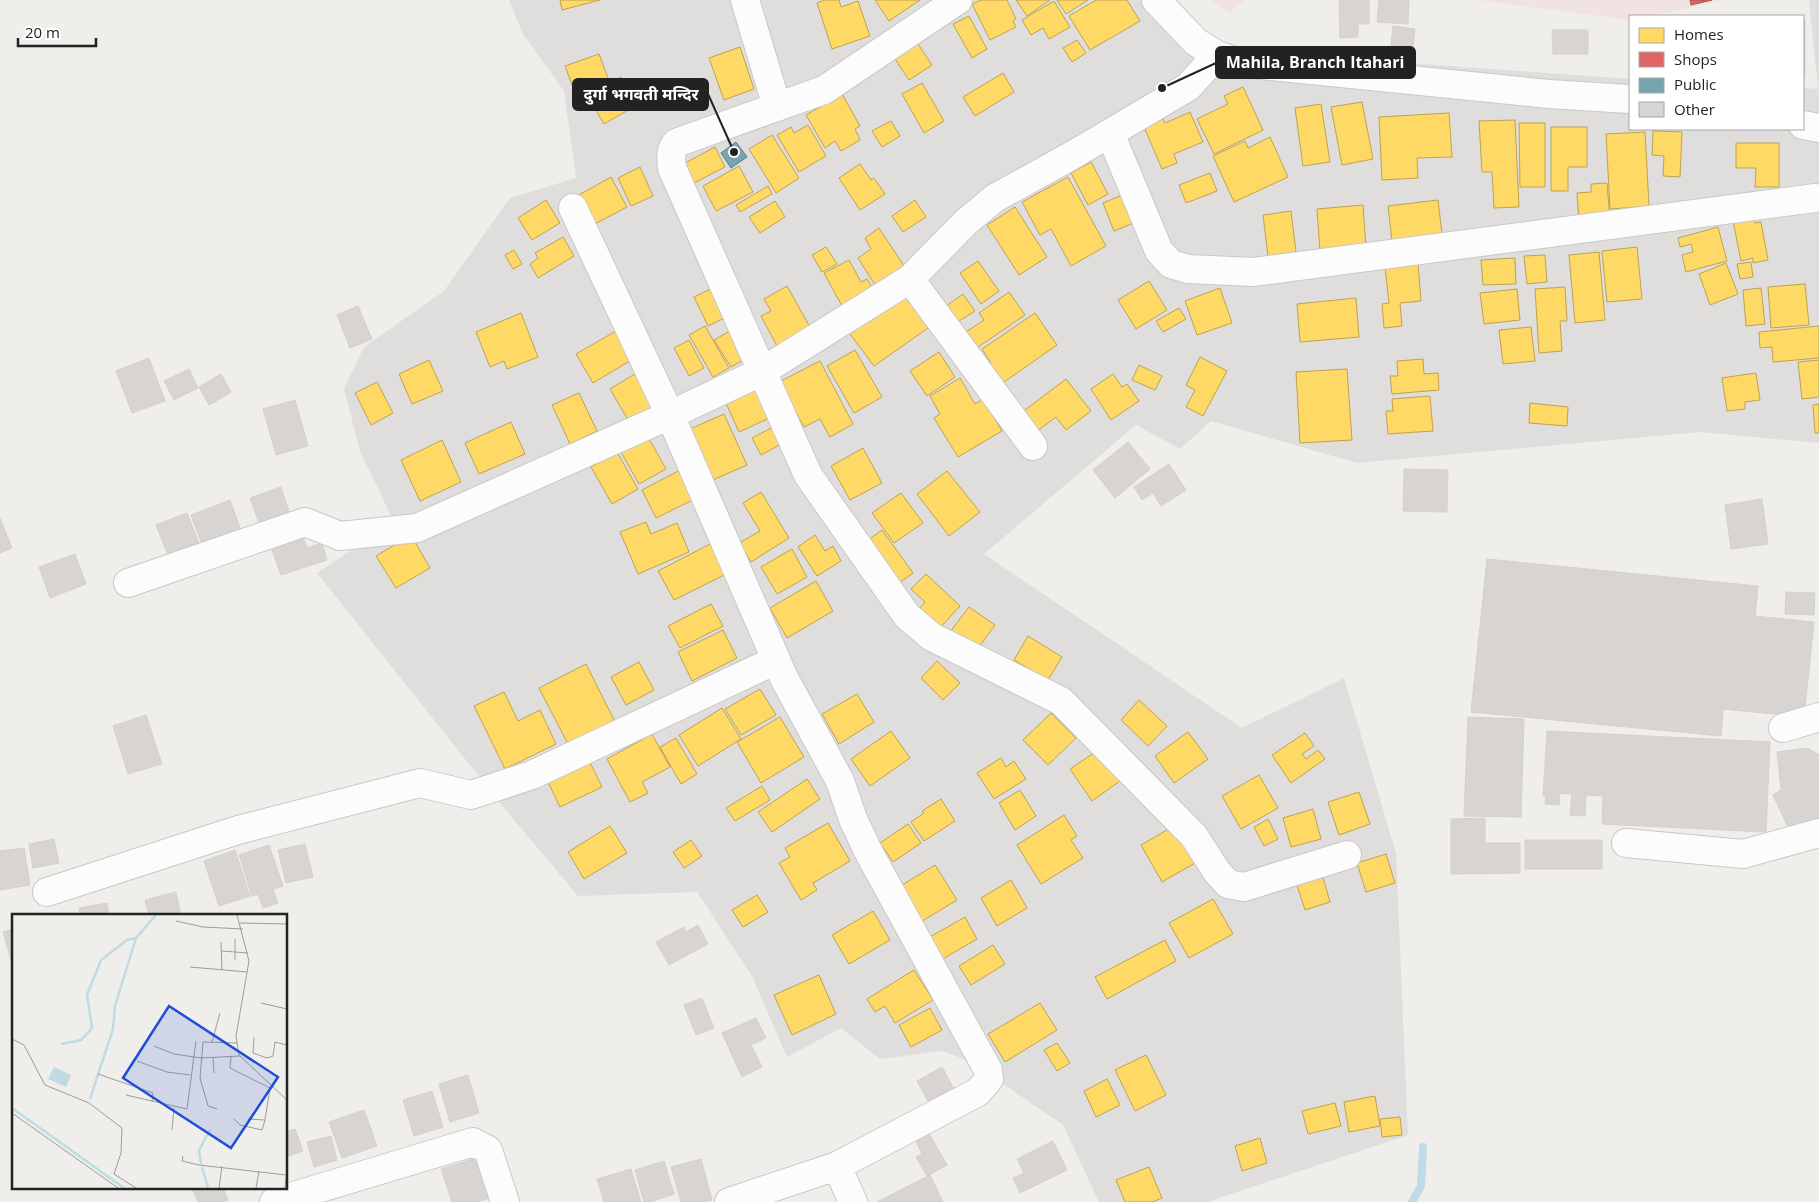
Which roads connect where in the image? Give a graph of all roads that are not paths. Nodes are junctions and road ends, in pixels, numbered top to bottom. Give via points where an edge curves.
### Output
1 (745, 0) edge
2 (958, 0) edge
3 (1156, 0) edge
4 (1216, 55) junction
5 (1629, 99) edge
6 (777, 107) junction
7 (1804, 125) edge
8 (1819, 128) edge
9 (1110, 133) junction
10 (1818, 199) edge
11 (573, 208) dead end
12 (910, 279) junction
13 (763, 371) junction
14 (670, 415) junction
15 (1033, 446) dead end
16 (128, 583) dead end
17 (776, 660) junction
18 (1819, 716) edge
19 (1783, 728) dead end
20 (1819, 833) edge
21 (1626, 843) dead end
22 (1348, 855) dead end
23 (47, 892) dead end
24 (837, 1166) junction
25 (274, 1202) edge
26 (505, 1202) edge
27 (729, 1202) edge
28 (853, 1202) edge

1 - 6 street
2 - 6 street via 824,90
3 - 4 street via 1196,42
4 - 5 street via 1241,63
4 - 9 street via 1188,87
6 - 13 street via 676,143 671,158 672,168
7 - 8 street
9 - 10 street via 1159,251 1171,264 1188,269 1253,272
9 - 12 street via 994,198
11 - 14 street
12 - 13 street
12 - 15 street
13 - 14 street
13 - 22 street via 808,475 907,616 932,637 1061,701 1194,836 1228,884 1244,887
14 - 16 street via 417,528 340,536 305,522
14 - 17 street
17 - 23 street via 532,775 471,795 420,783 238,830
17 - 24 street via 840,781 868,852 988,1070 989,1079 978,1092
18 - 19 street
20 - 21 street via 1743,854
24 - 27 street
24 - 28 street
25 - 26 street via 473,1142 488,1150

